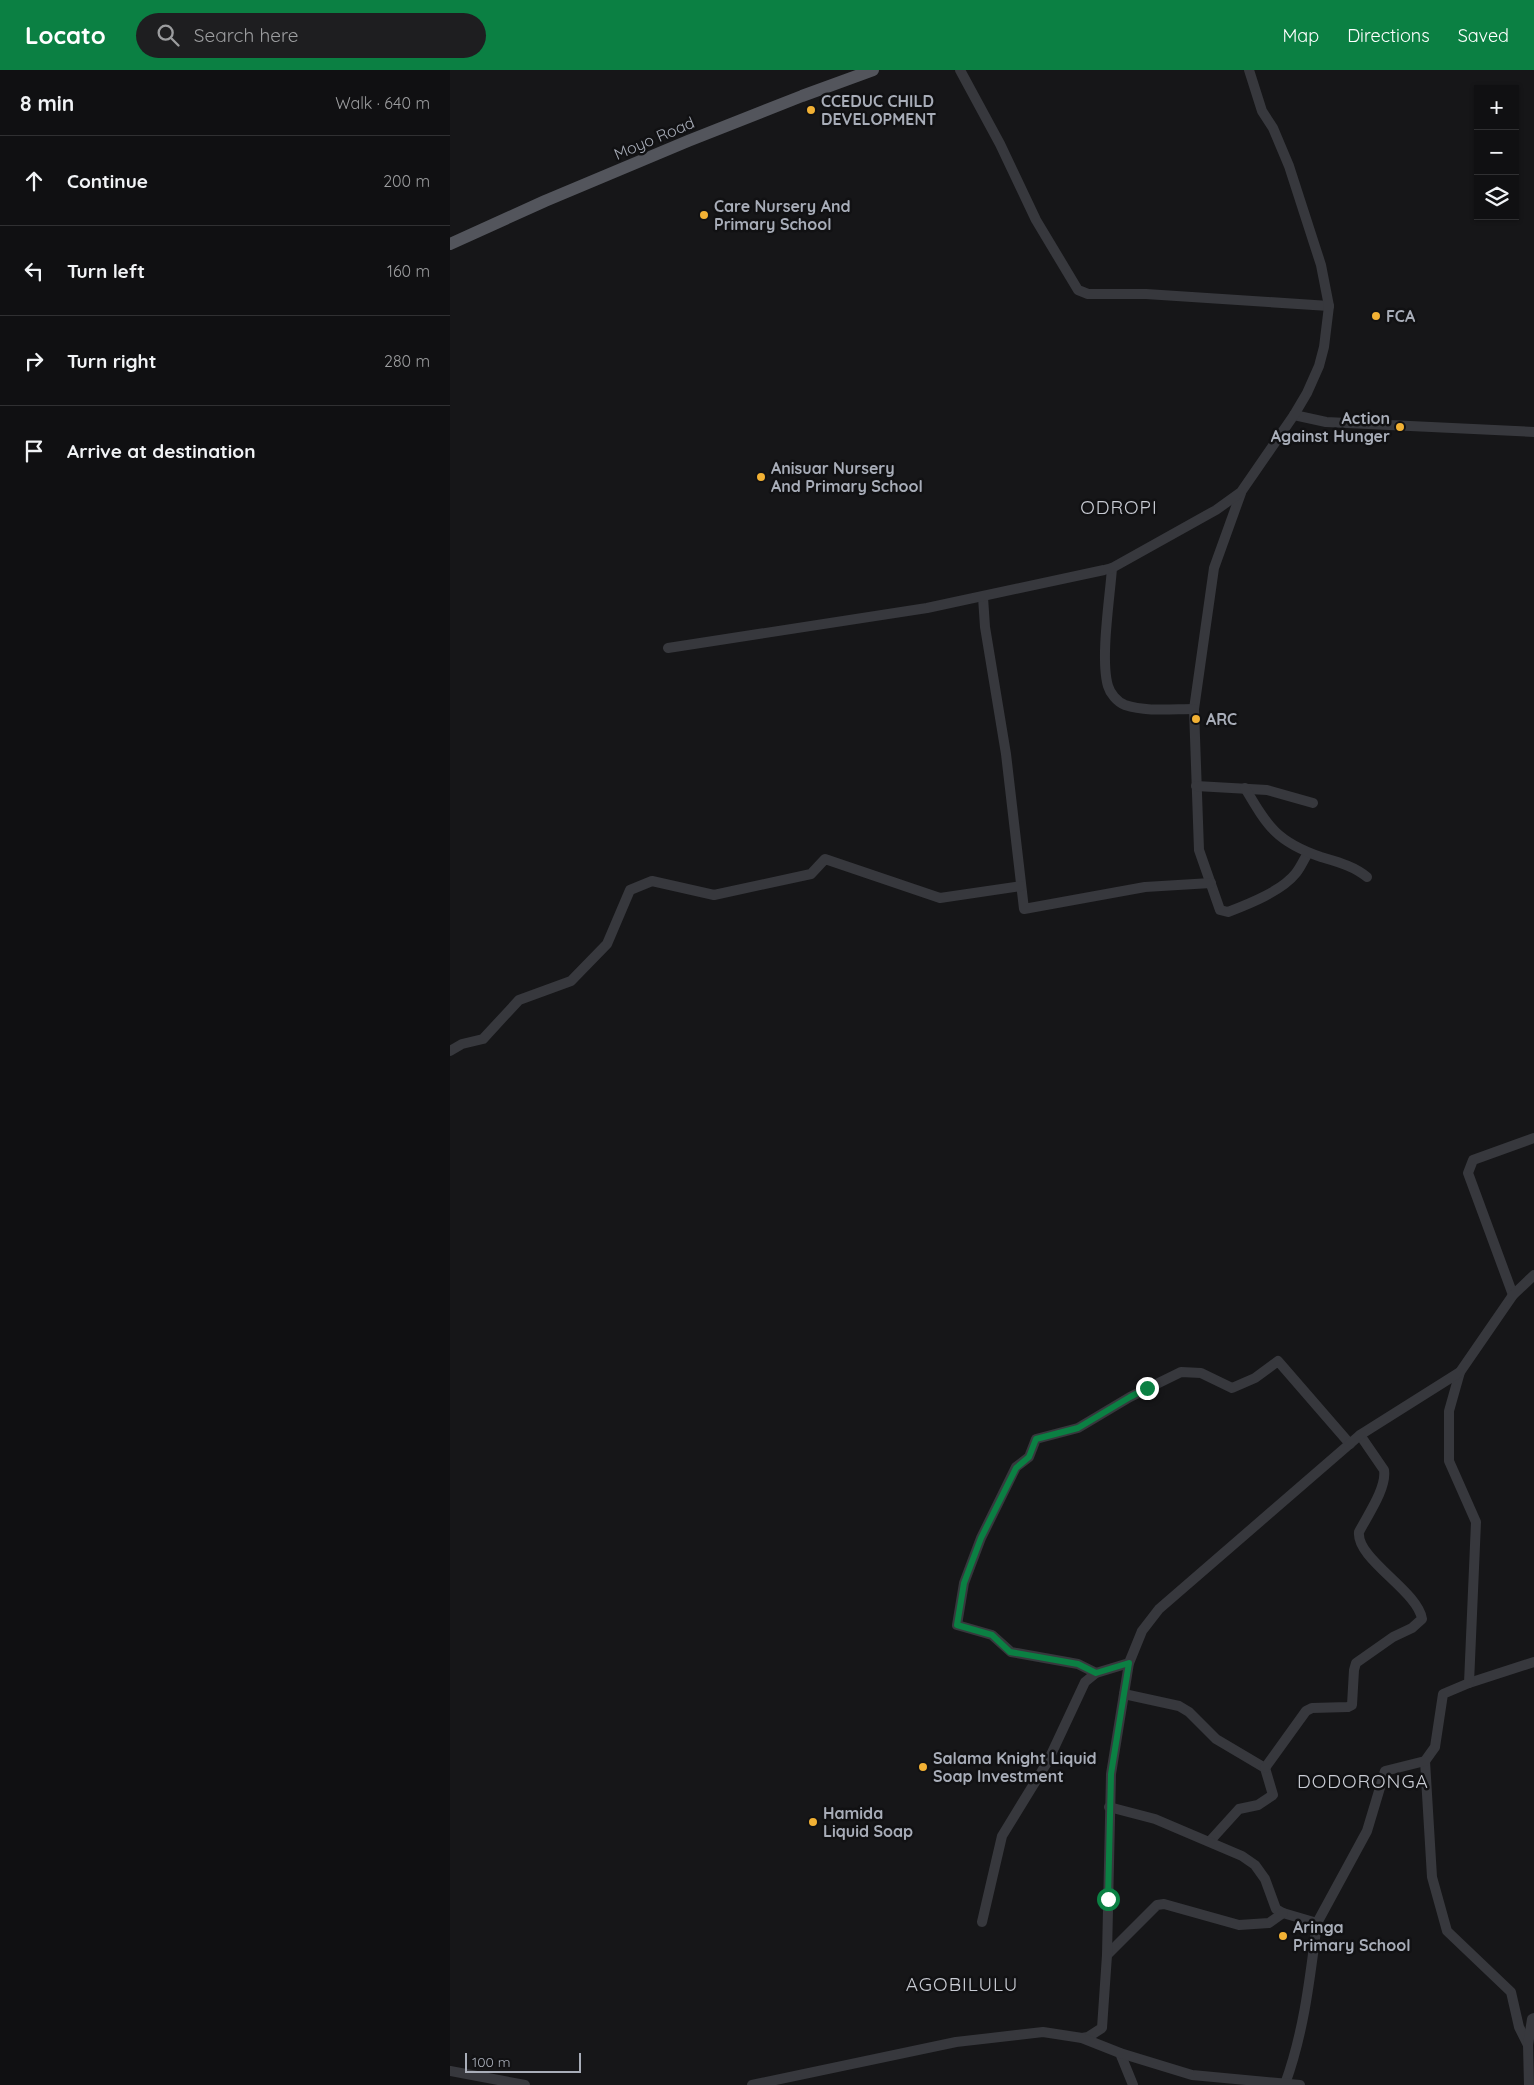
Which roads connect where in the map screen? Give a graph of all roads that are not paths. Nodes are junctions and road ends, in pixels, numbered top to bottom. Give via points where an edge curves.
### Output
1 (873, 70) edge
2 (960, 70) edge
3 (1249, 70) edge
4 (450, 244) edge
5 (1329, 306) junction
6 (1294, 414) junction
7 (1534, 432) edge
8 (1241, 492) junction
9 (1112, 568) junction
10 (983, 596) junction
11 (668, 648) dead end
12 (1194, 709) junction
13 (1196, 786) junction
14 (1245, 788) junction
15 (1314, 803) dead end
16 (1308, 852) junction
17 (1367, 877) dead end
18 (1211, 883) junction
19 (1021, 886) junction
20 (450, 1051) edge
21 (1534, 1138) edge
22 (1534, 1275) edge
23 (1513, 1295) junction
24 (1460, 1372) junction
25 (1360, 1435) junction
26 (1350, 1444) junction
27 (1534, 1662) edge
28 (1129, 1663) junction
29 (1096, 1673) junction
30 (1469, 1683) junction
31 (1124, 1694) junction
32 (1425, 1761) junction
33 (1265, 1768) junction
34 (1109, 1807) junction
35 (1210, 1841) junction
36 (1283, 1913) junction
37 (982, 1922) dead end
38 (1317, 1923) junction
39 (1106, 1954) junction
40 (1534, 2018) edge
41 (1102, 2028) junction
42 (1082, 2038) junction
43 (1528, 2045) junction
44 (1116, 2052) junction
45 (450, 2071) edge
46 (1285, 2084) edge
47 (525, 2085) edge
48 (752, 2085) edge
49 (1133, 2085) edge
50 (1300, 2085) edge
51 (1529, 2085) edge

1 - 4 main road, Moyo Road via 688,142
2 - 5 street via 1036,220 1078,290 1088,294 1146,294
3 - 5 street via 1262,111 1289,166 1321,265
5 - 6 street via 1319,366
6 - 7 street via 1326,422
6 - 8 street
8 - 9 street via 1216,510
8 - 12 street via 1214,568
9 - 10 street
9 - 12 street via 1105,661 1108,687 1123,705
10 - 11 street via 927,608
10 - 19 street
12 - 13 street
13 - 14 street
13 - 18 street via 1199,850
14 - 15 street via 1278,792
14 - 16 street via 1272,831
16 - 17 street via 1356,868
16 - 18 street via 1295,874 1286,882 1228,912 1220,910
18 - 19 street via 1145,888 1024,909
19 - 20 street via 940,898 824,859 811,874 714,895 652,881 630,890 607,944 570,981 519,1000 483,1039
21 - 23 street via 1473,1160 1468,1173
22 - 23 street
23 - 24 street
24 - 25 street
24 - 30 street via 1449,1411 1449,1461 1476,1522
25 - 26 street
25 - 33 street via 1385,1476 1358,1538 1412,1601 1421,1621 1356,1663 1352,1705 1312,1708 1302,1714
26 - 28 street via 1159,1609 1142,1631
26 - 29 street via 1278,1361 1255,1378 1232,1388 1201,1373 1181,1372 1078,1428 1036,1439 1029,1457 1016,1468 981,1538 964,1583 957,1625 992,1635 1010,1652 1078,1664
27 - 30 street
28 - 29 street
28 - 31 street
29 - 37 street via 1085,1682 1048,1761 1002,1836
30 - 32 street via 1443,1694 1435,1747
31 - 33 street via 1179,1706 1216,1739
31 - 34 street
32 - 38 street via 1385,1771 1367,1831
32 - 43 street via 1432,1877 1447,1931 1511,1992 1519,2027
33 - 35 street via 1273,1796 1258,1805 1239,1809
34 - 35 street via 1155,1819
34 - 39 street
35 - 36 street via 1255,1865 1265,1879 1276,1909
36 - 38 street
36 - 39 street via 1269,1923 1239,1925 1164,1904 1157,1905
38 - 46 street via 1303,2022
39 - 41 street
40 - 43 street
41 - 42 street
41 - 44 street
42 - 44 street
42 - 48 street via 1044,2032 956,2042
43 - 51 street
44 - 46 street via 1192,2075
44 - 49 street
45 - 47 street
46 - 50 street

